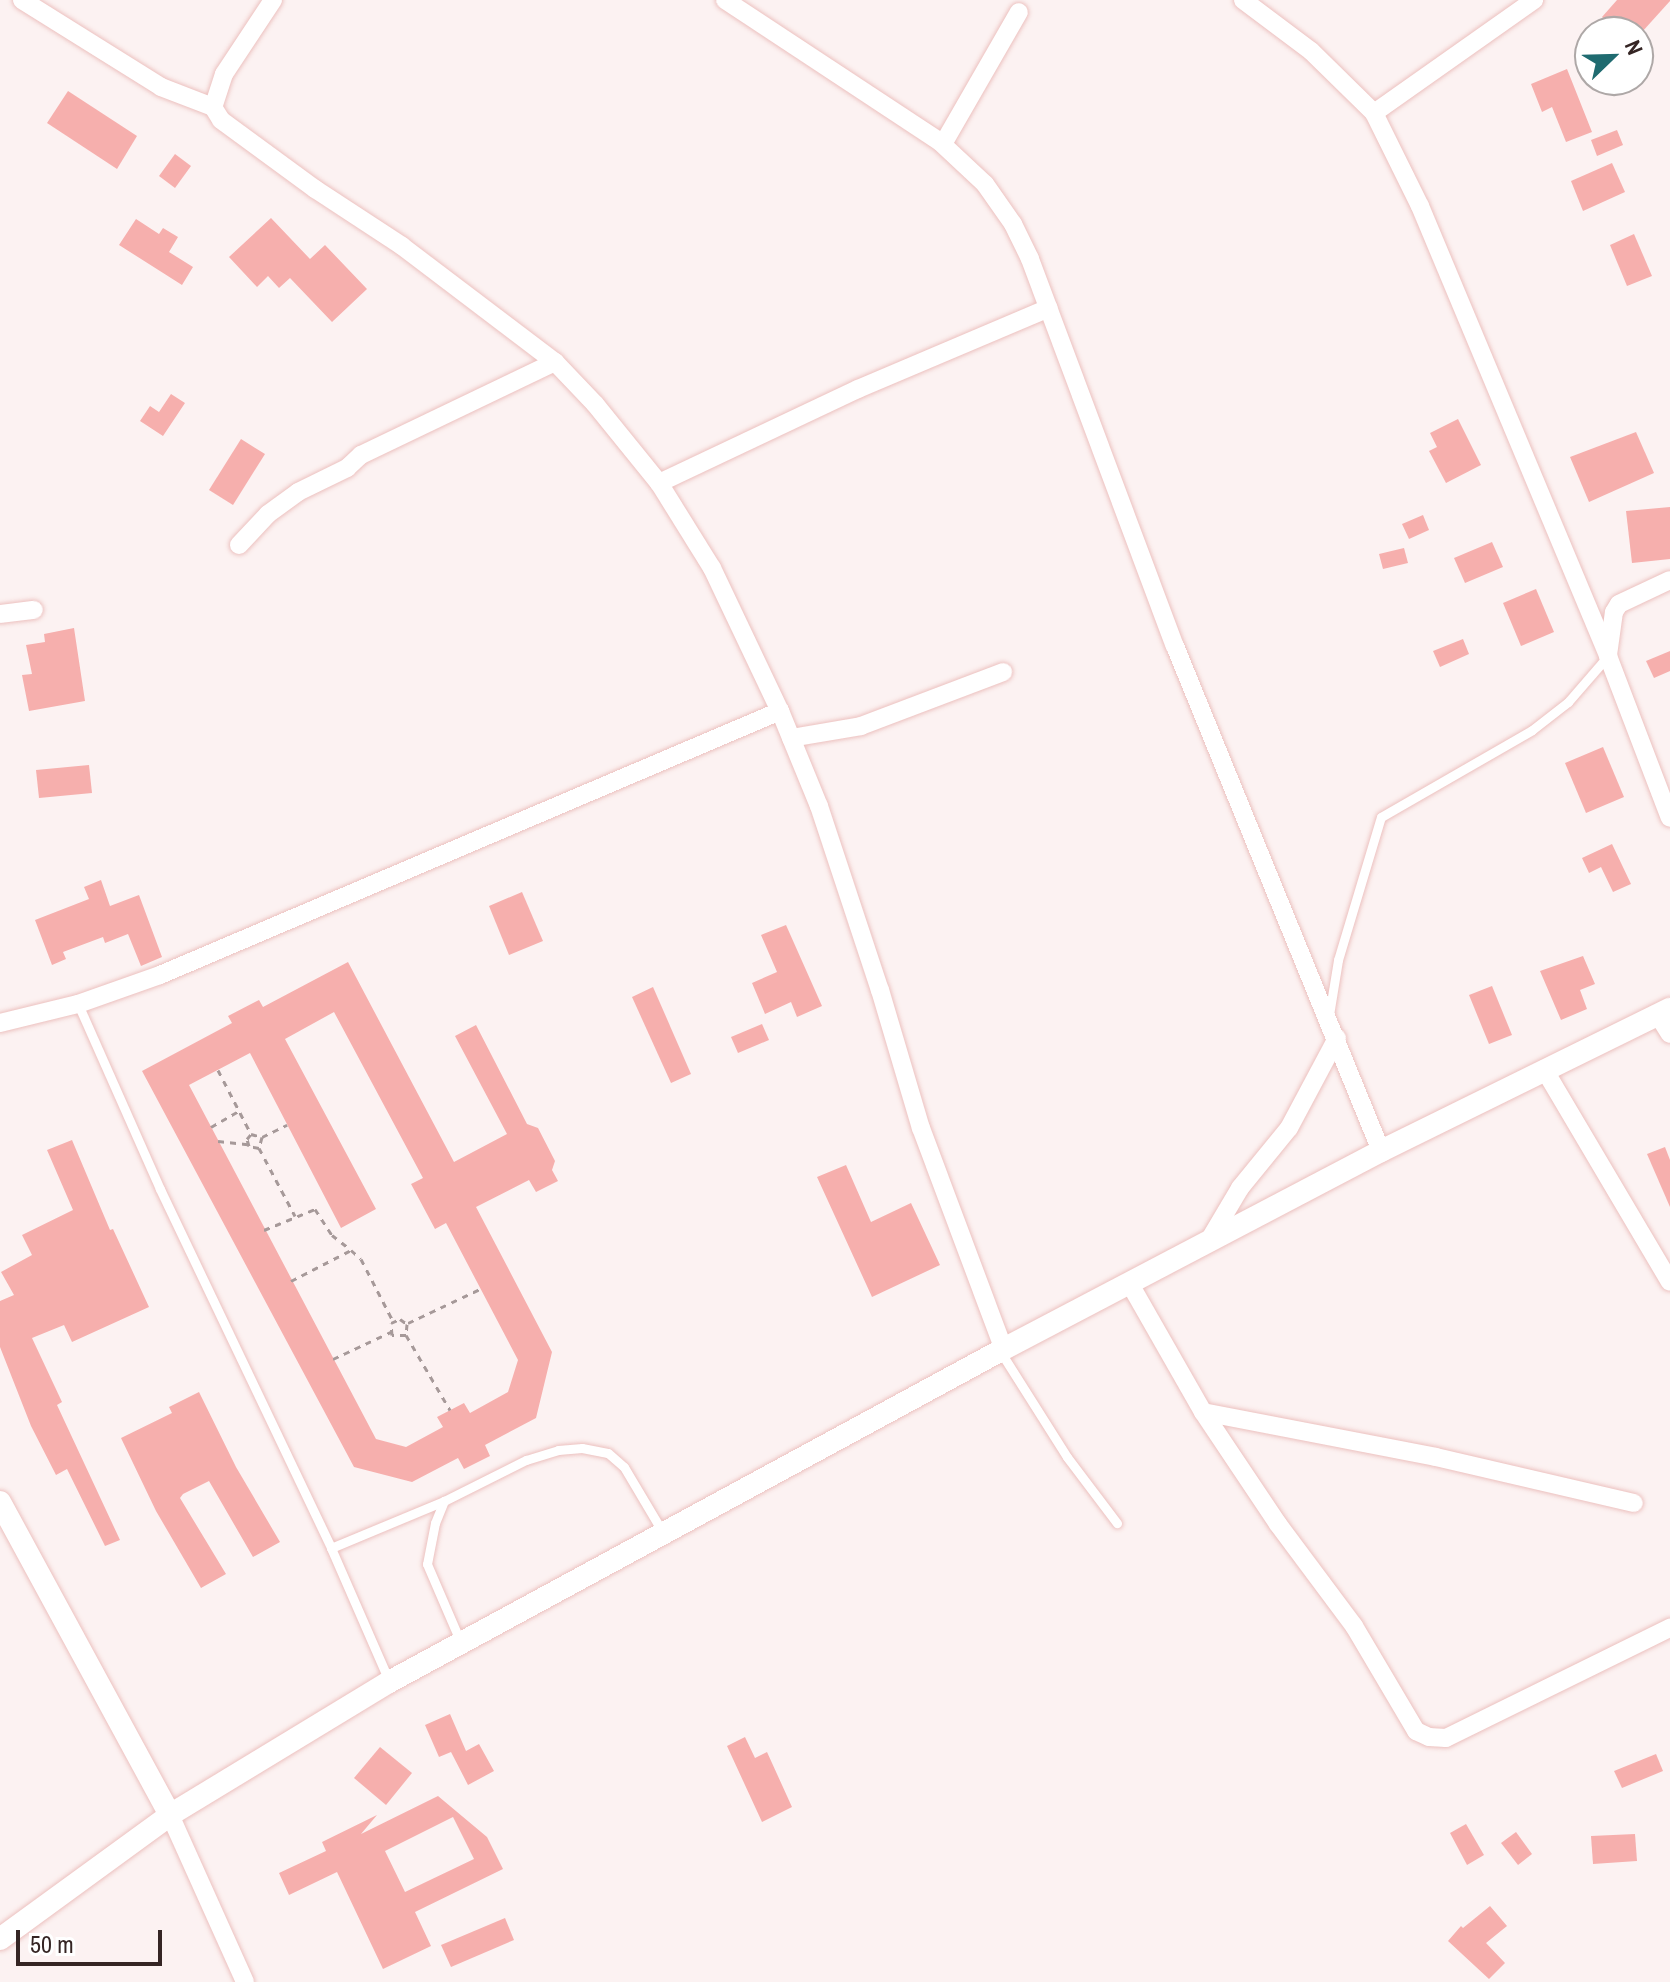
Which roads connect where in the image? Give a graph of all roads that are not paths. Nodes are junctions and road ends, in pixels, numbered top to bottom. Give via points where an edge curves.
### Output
1 (22, 0) edge
2 (273, 0) edge
3 (725, 0) edge
4 (1243, 0) edge
5 (1534, 0) edge
6 (46, 5) edge
7 (1019, 12) dead end
8 (213, 107) junction
9 (1374, 113) junction
10 (943, 144) junction
11 (1049, 308) junction
12 (555, 362) junction
13 (659, 483) junction
14 (239, 545) dead end
15 (1670, 580) edge
16 (34, 610) dead end
17 (0, 614) edge
18 (1608, 656) junction
19 (1003, 672) dead end
20 (780, 711) junction
21 (791, 738) junction
22 (1670, 818) edge
23 (78, 1004) junction
24 (1329, 1018) junction
25 (1666, 1019) edge
26 (0, 1023) edge
27 (1337, 1038) junction
28 (1544, 1069) junction
29 (1381, 1151) junction
30 (1208, 1242) junction
31 (1670, 1282) edge
32 (1130, 1284) junction
33 (1002, 1350) junction
34 (1203, 1412) junction
35 (444, 1501) junction
36 (0, 1502) edge
37 (1634, 1503) dead end
38 (1117, 1523) dead end
39 (662, 1531) junction
40 (331, 1548) junction
41 (1670, 1628) edge
42 (461, 1643) junction
43 (389, 1682) junction
44 (170, 1815) junction
45 (0, 1939) edge
46 (245, 1982) edge

1 - 6 street
2 - 8 street via 224,74
3 - 10 street
4 - 9 street via 1311,51
5 - 9 street
6 - 8 street via 113,60 161,87
7 - 10 street
8 - 12 street via 231,130 402,246
9 - 18 street via 1420,206
10 - 11 street via 1000,203
11 - 13 street via 858,389
11 - 24 street via 1175,646
12 - 13 street
12 - 14 street via 361,455 268,514
13 - 20 street via 712,568
15 - 18 street via 1619,604
16 - 17 street
18 - 22 street
18 - 24 lane via 1568,702 1532,730 1381,817 1338,960
19 - 21 street via 861,726
20 - 21 street
20 - 23 street via 160,975
21 - 33 street via 819,806 921,1128
23 - 26 street
23 - 40 lane via 224,1329
24 - 27 street
25 - 28 street
27 - 29 street
27 - 30 street via 1289,1128 1240,1188
28 - 29 street
28 - 31 street
29 - 30 street
30 - 32 street
32 - 33 street
32 - 34 street
33 - 38 lane via 1067,1457
33 - 39 street
34 - 37 street via 1436,1457
34 - 41 street via 1354,1626 1409,1724 1423,1735 1446,1738
35 - 39 lane via 526,1460 582,1448 608,1453 624,1467
35 - 40 lane
35 - 42 lane via 427,1564
36 - 44 street
39 - 42 street
40 - 43 lane
42 - 43 street
43 - 44 street
44 - 45 street
44 - 46 street

